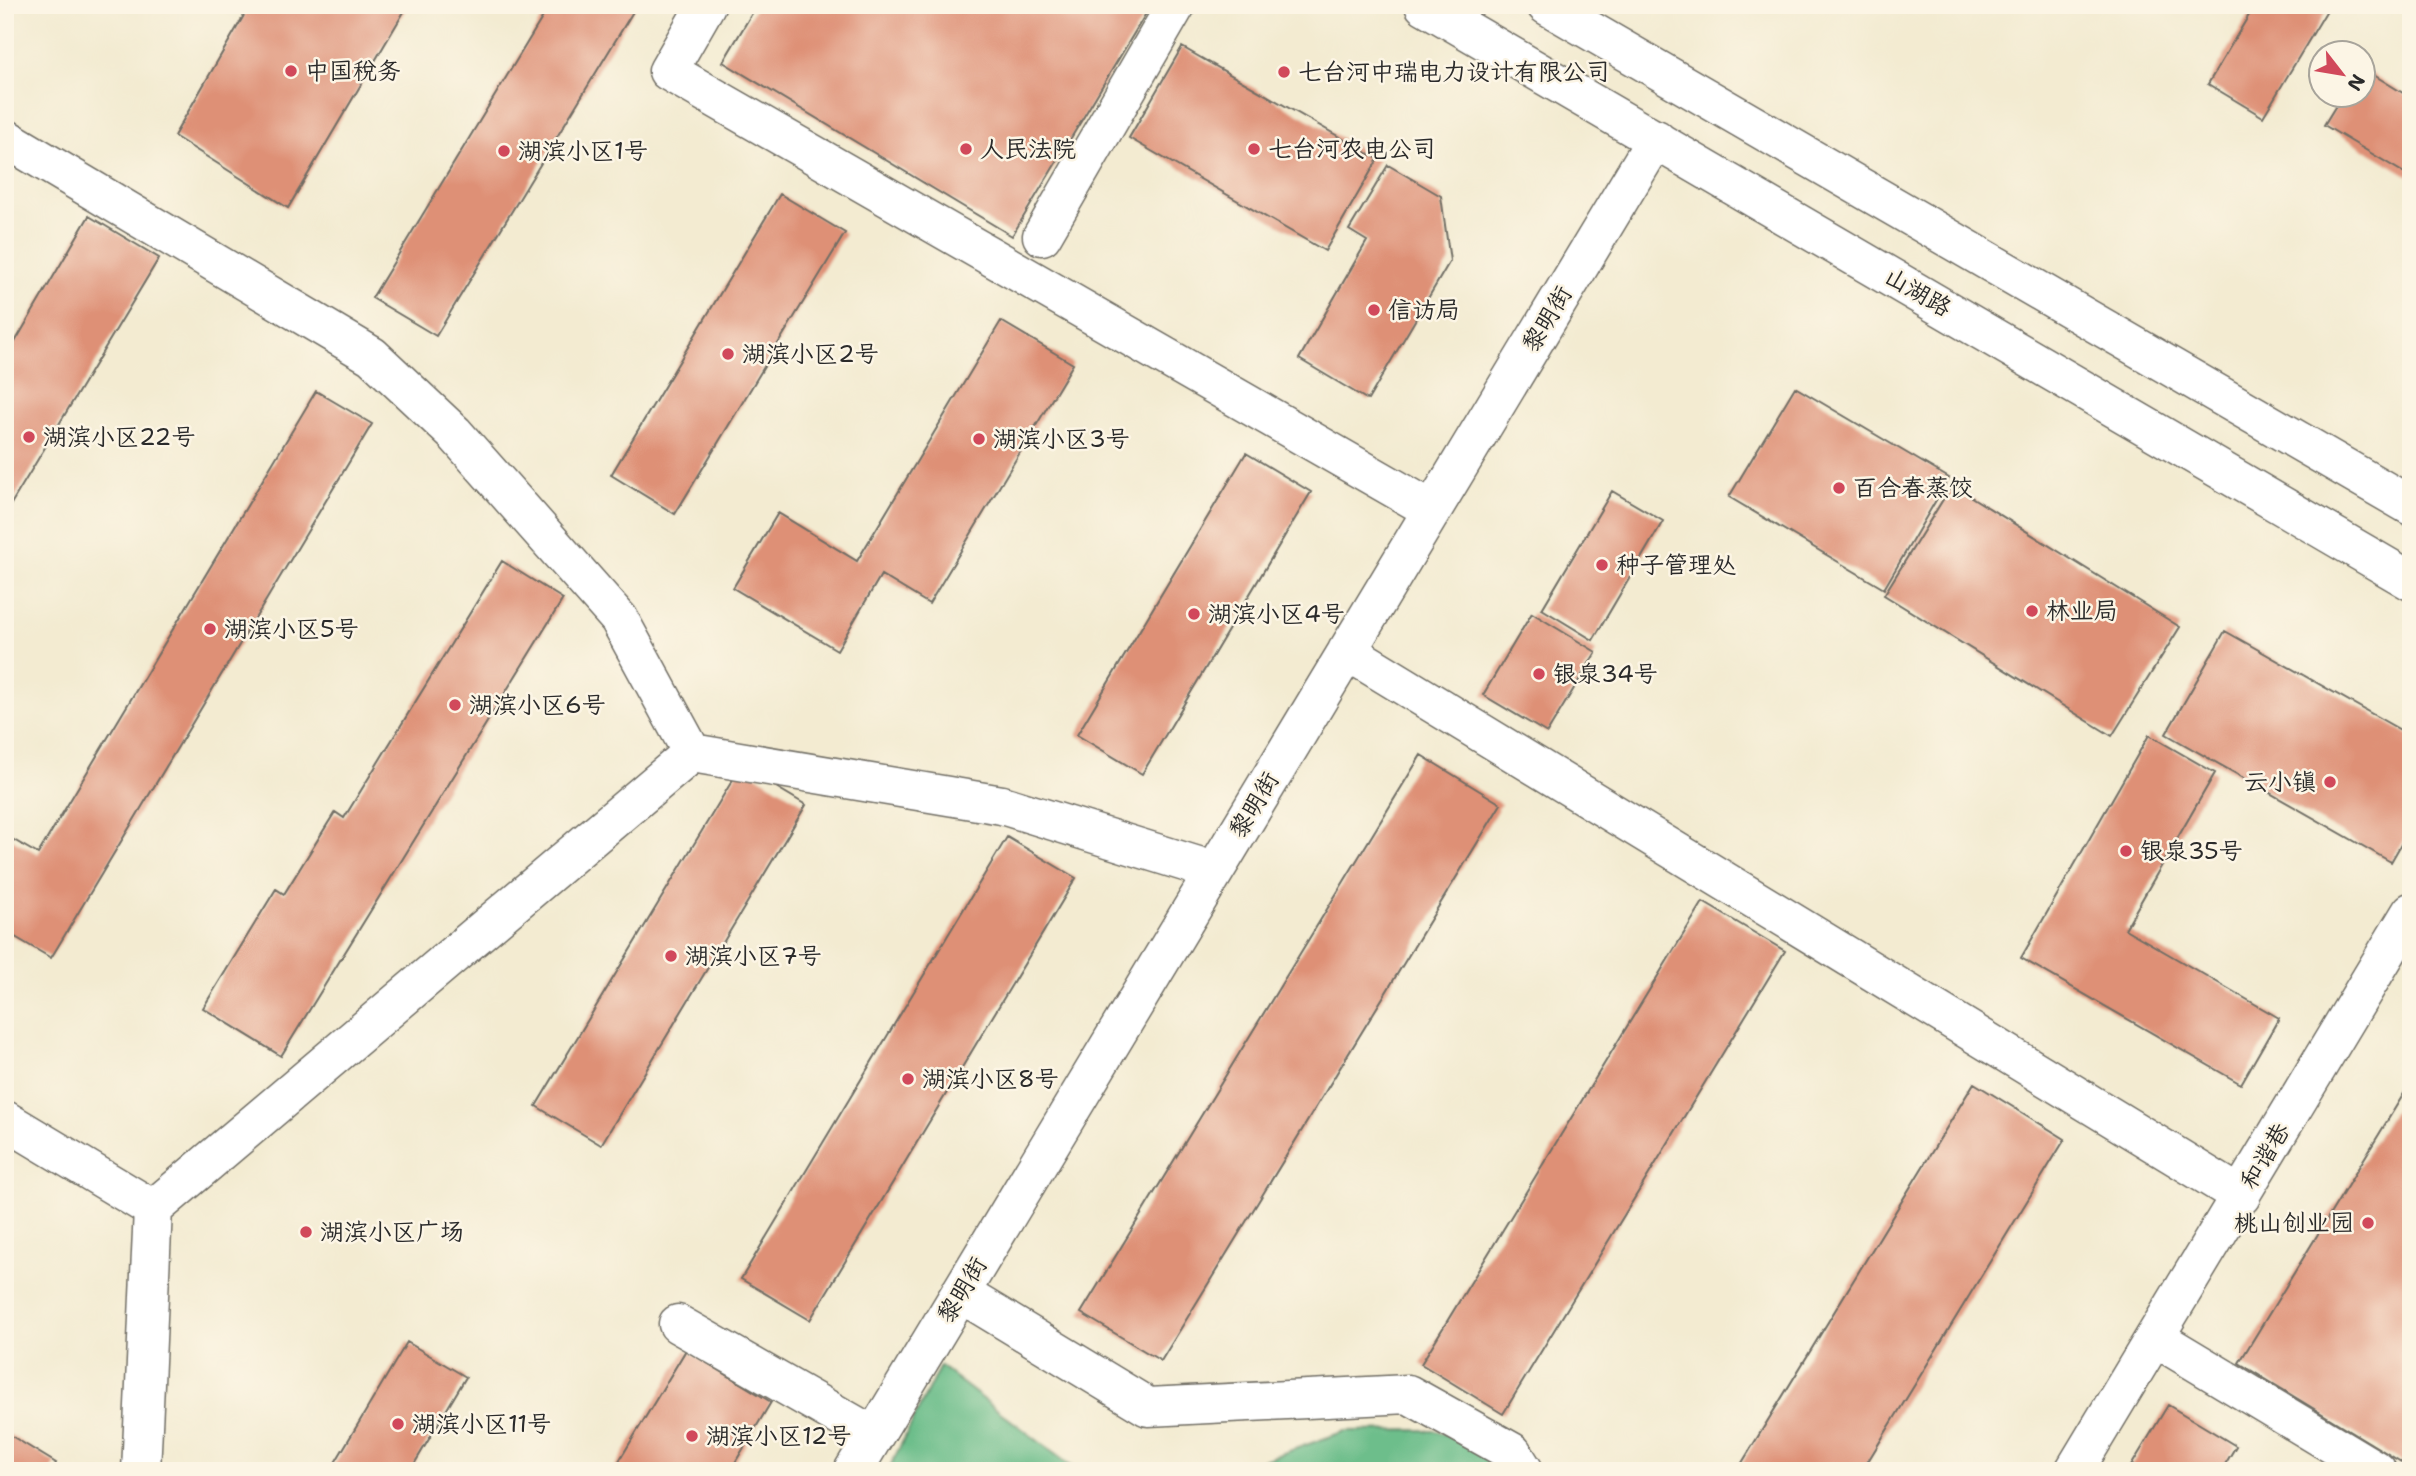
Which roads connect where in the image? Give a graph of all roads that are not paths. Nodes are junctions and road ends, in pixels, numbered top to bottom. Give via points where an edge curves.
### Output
1 (706, 5) edge
2 (1176, 5) edge
3 (1424, 5) edge
4 (1546, 5) edge
5 (5, 138) edge
6 (1656, 139) junction
7 (1042, 236) dead end
8 (2411, 506) edge
9 (1432, 510) junction
10 (2411, 580) edge
11 (1347, 651) junction
12 (692, 753) junction
13 (1214, 871) junction
14 (2411, 912) edge
15 (5, 1120) edge
16 (2241, 1196) junction
17 (153, 1209) junction
18 (960, 1293) junction
19 (678, 1324) dead end
20 (2156, 1338) junction
21 (874, 1436) junction
22 (141, 1471) edge
23 (853, 1471) edge
24 (1524, 1471) edge
25 (2074, 1471) edge
26 (2377, 1471) edge

1 - 9 street via 668,71
2 - 7 street
3 - 6 street, 山湖路
4 - 8 street
5 - 12 street via 372,356 455,435 619,619
6 - 9 street, 黎明街
6 - 10 street, 山湖路
9 - 11 street, 黎明街
11 - 13 street, 黎明街
11 - 16 street
12 - 13 street via 1002,805
12 - 17 street
13 - 18 street, 黎明街
14 - 16 street, 和谐巷
15 - 17 street
16 - 20 street, 和谐巷
17 - 22 street
18 - 21 street, 黎明街
18 - 24 street via 1148,1407 1408,1395 1512,1452
19 - 21 street
20 - 25 street, 和谐巷
20 - 26 street
21 - 23 street, 黎明街

